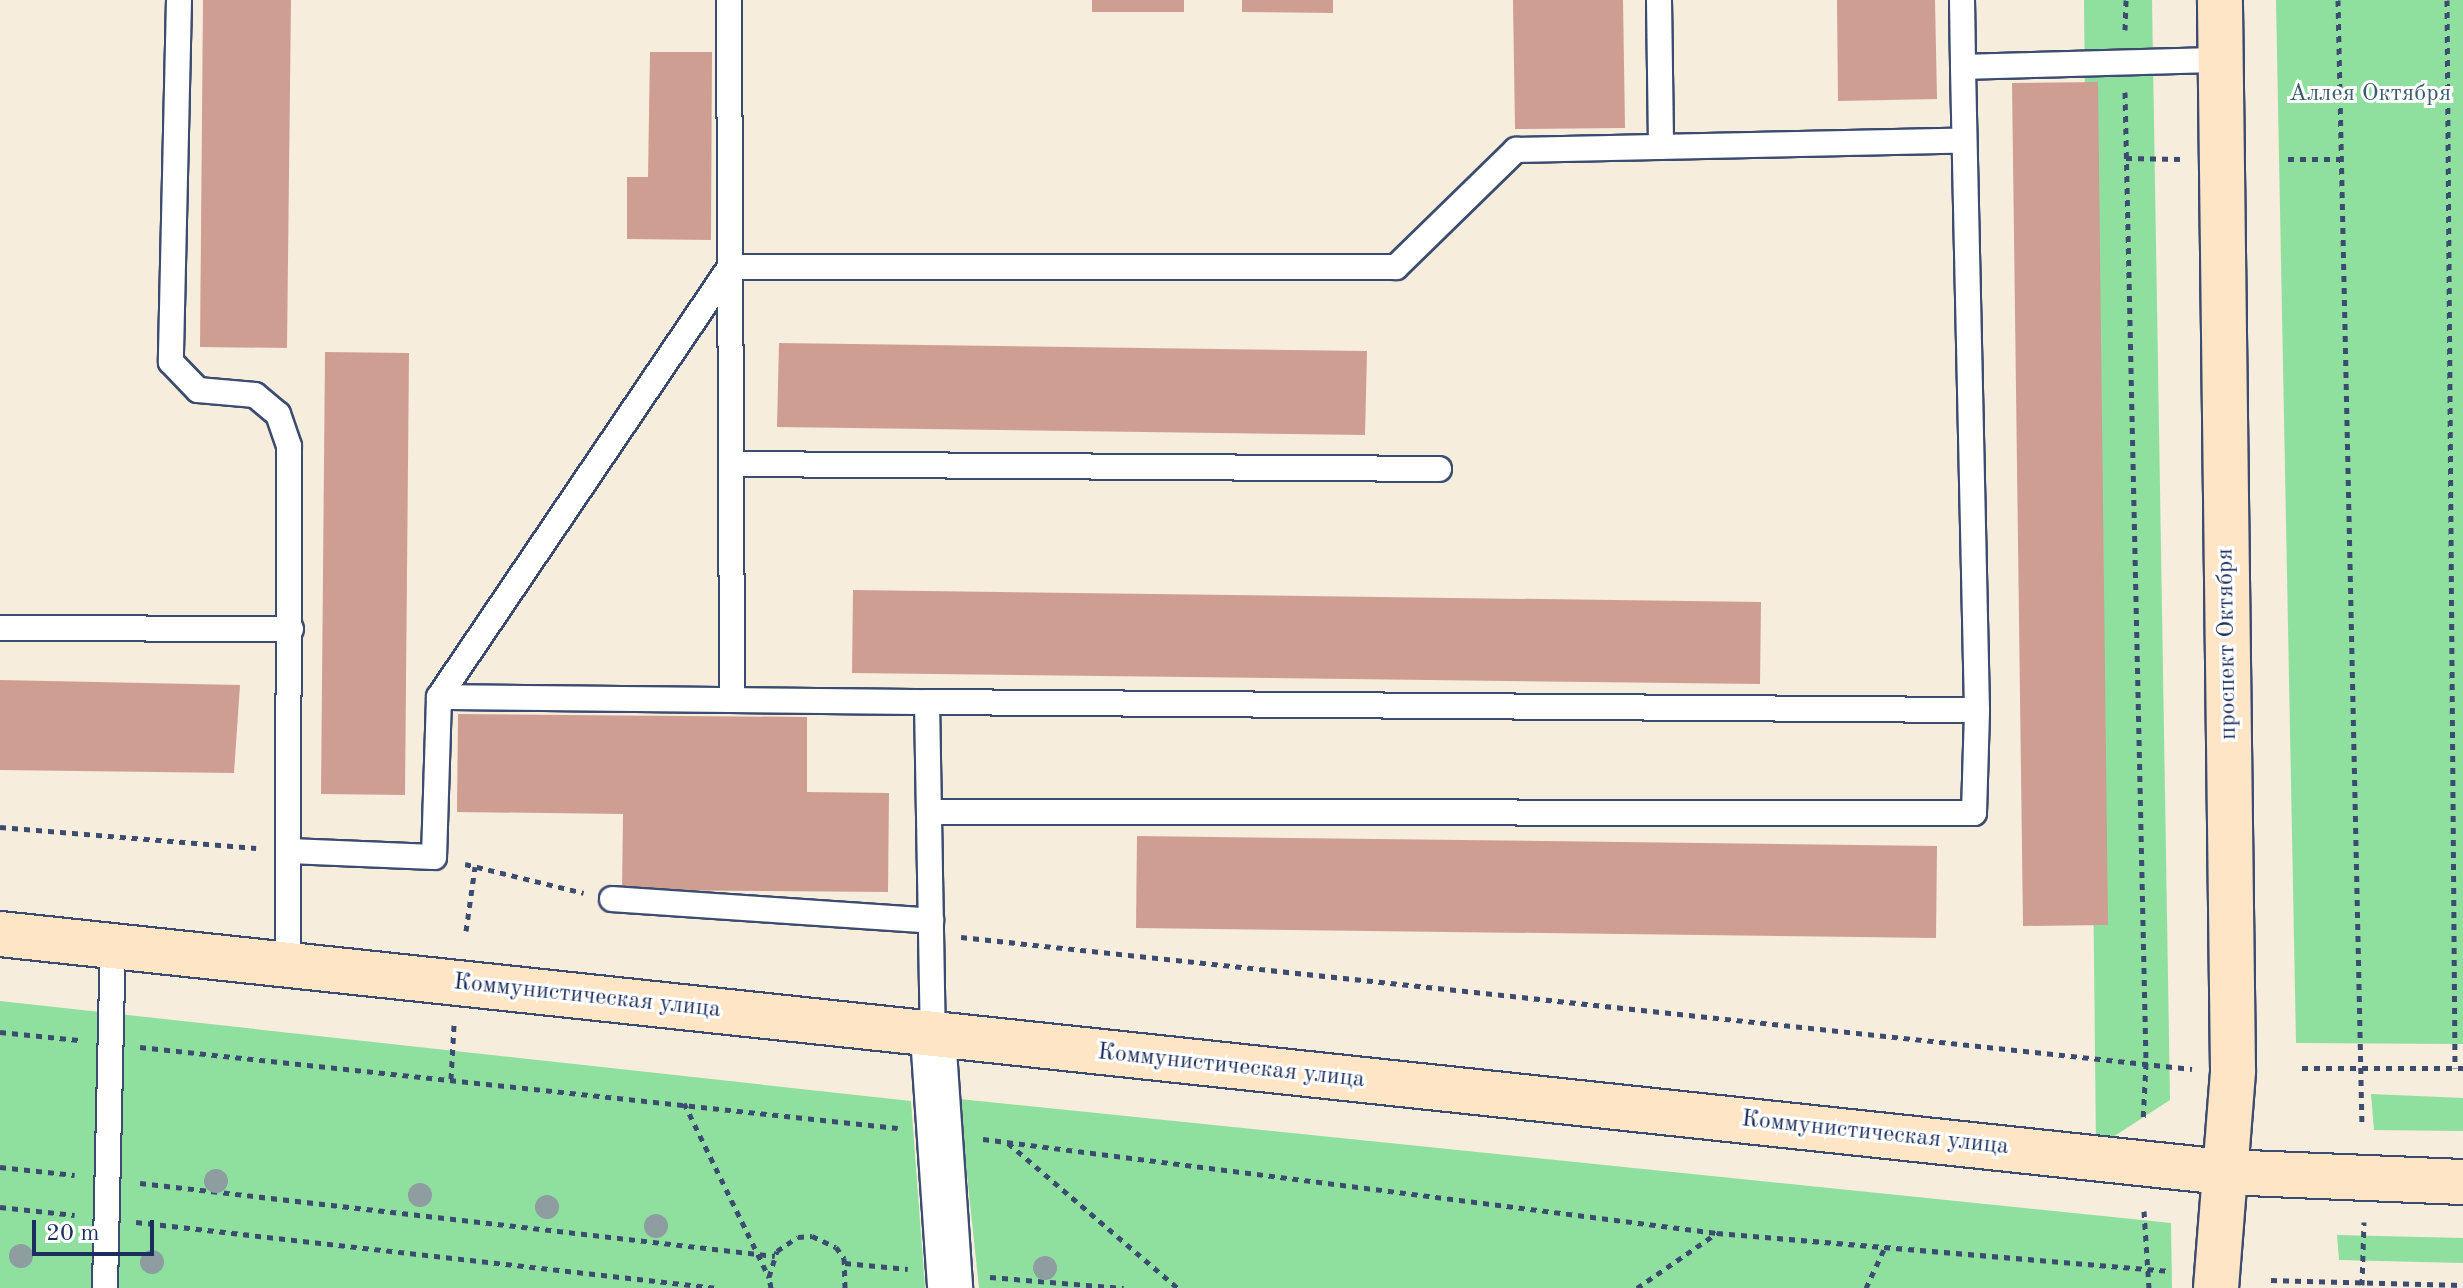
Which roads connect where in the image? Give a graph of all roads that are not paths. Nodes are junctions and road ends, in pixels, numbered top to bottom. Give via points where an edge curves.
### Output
1 (179, 0) edge
2 (729, 0) edge
3 (1659, 0) edge
4 (1962, 0) edge
5 (2220, 0) edge
6 (2221, 60) junction
7 (1963, 67) junction
8 (1964, 141) junction
9 (1661, 147) junction
10 (730, 267) junction
11 (731, 464) junction
12 (1439, 469) dead end
13 (0, 628) edge
14 (291, 629) junction
15 (439, 697) junction
16 (732, 700) junction
17 (927, 702) junction
18 (1977, 710) junction
19 (930, 812) junction
20 (289, 851) junction
21 (612, 899) road end
22 (932, 928) junction
23 (0, 934) edge
24 (113, 946) junction
25 (288, 965) junction
26 (933, 1036) junction
27 (2224, 1172) junction
28 (2463, 1182) edge
29 (105, 1288) edge
30 (950, 1288) edge
31 (2216, 1288) edge

1 - 14 lane via 171,362 198,390 255,395 278,414 289,446
2 - 10 lane
3 - 9 lane
4 - 7 lane
5 - 6 main road, проспект Октября
6 - 7 lane
6 - 27 main road, проспект Октября via 2233,1070
7 - 8 lane
8 - 9 lane
8 - 18 lane
9 - 10 lane via 1516,150 1396,267
10 - 11 lane
10 - 15 lane
11 - 12 lane
11 - 16 lane
13 - 14 lane
14 - 20 lane
15 - 16 lane
15 - 20 lane via 434,857
16 - 17 lane
17 - 18 lane
17 - 19 lane
18 - 19 lane via 1974,813
19 - 22 lane
20 - 25 lane
21 - 22 lane
22 - 26 lane
23 - 24 main road, Коммунистическая улица
24 - 25 main road, Коммунистическая улица
24 - 29 lane
25 - 26 main road, Коммунистическая улица
26 - 27 main road, Коммунистическая улица
26 - 30 street via 944,1134
27 - 28 main road, Коммунистическая улица
27 - 31 main road, проспект Октября

